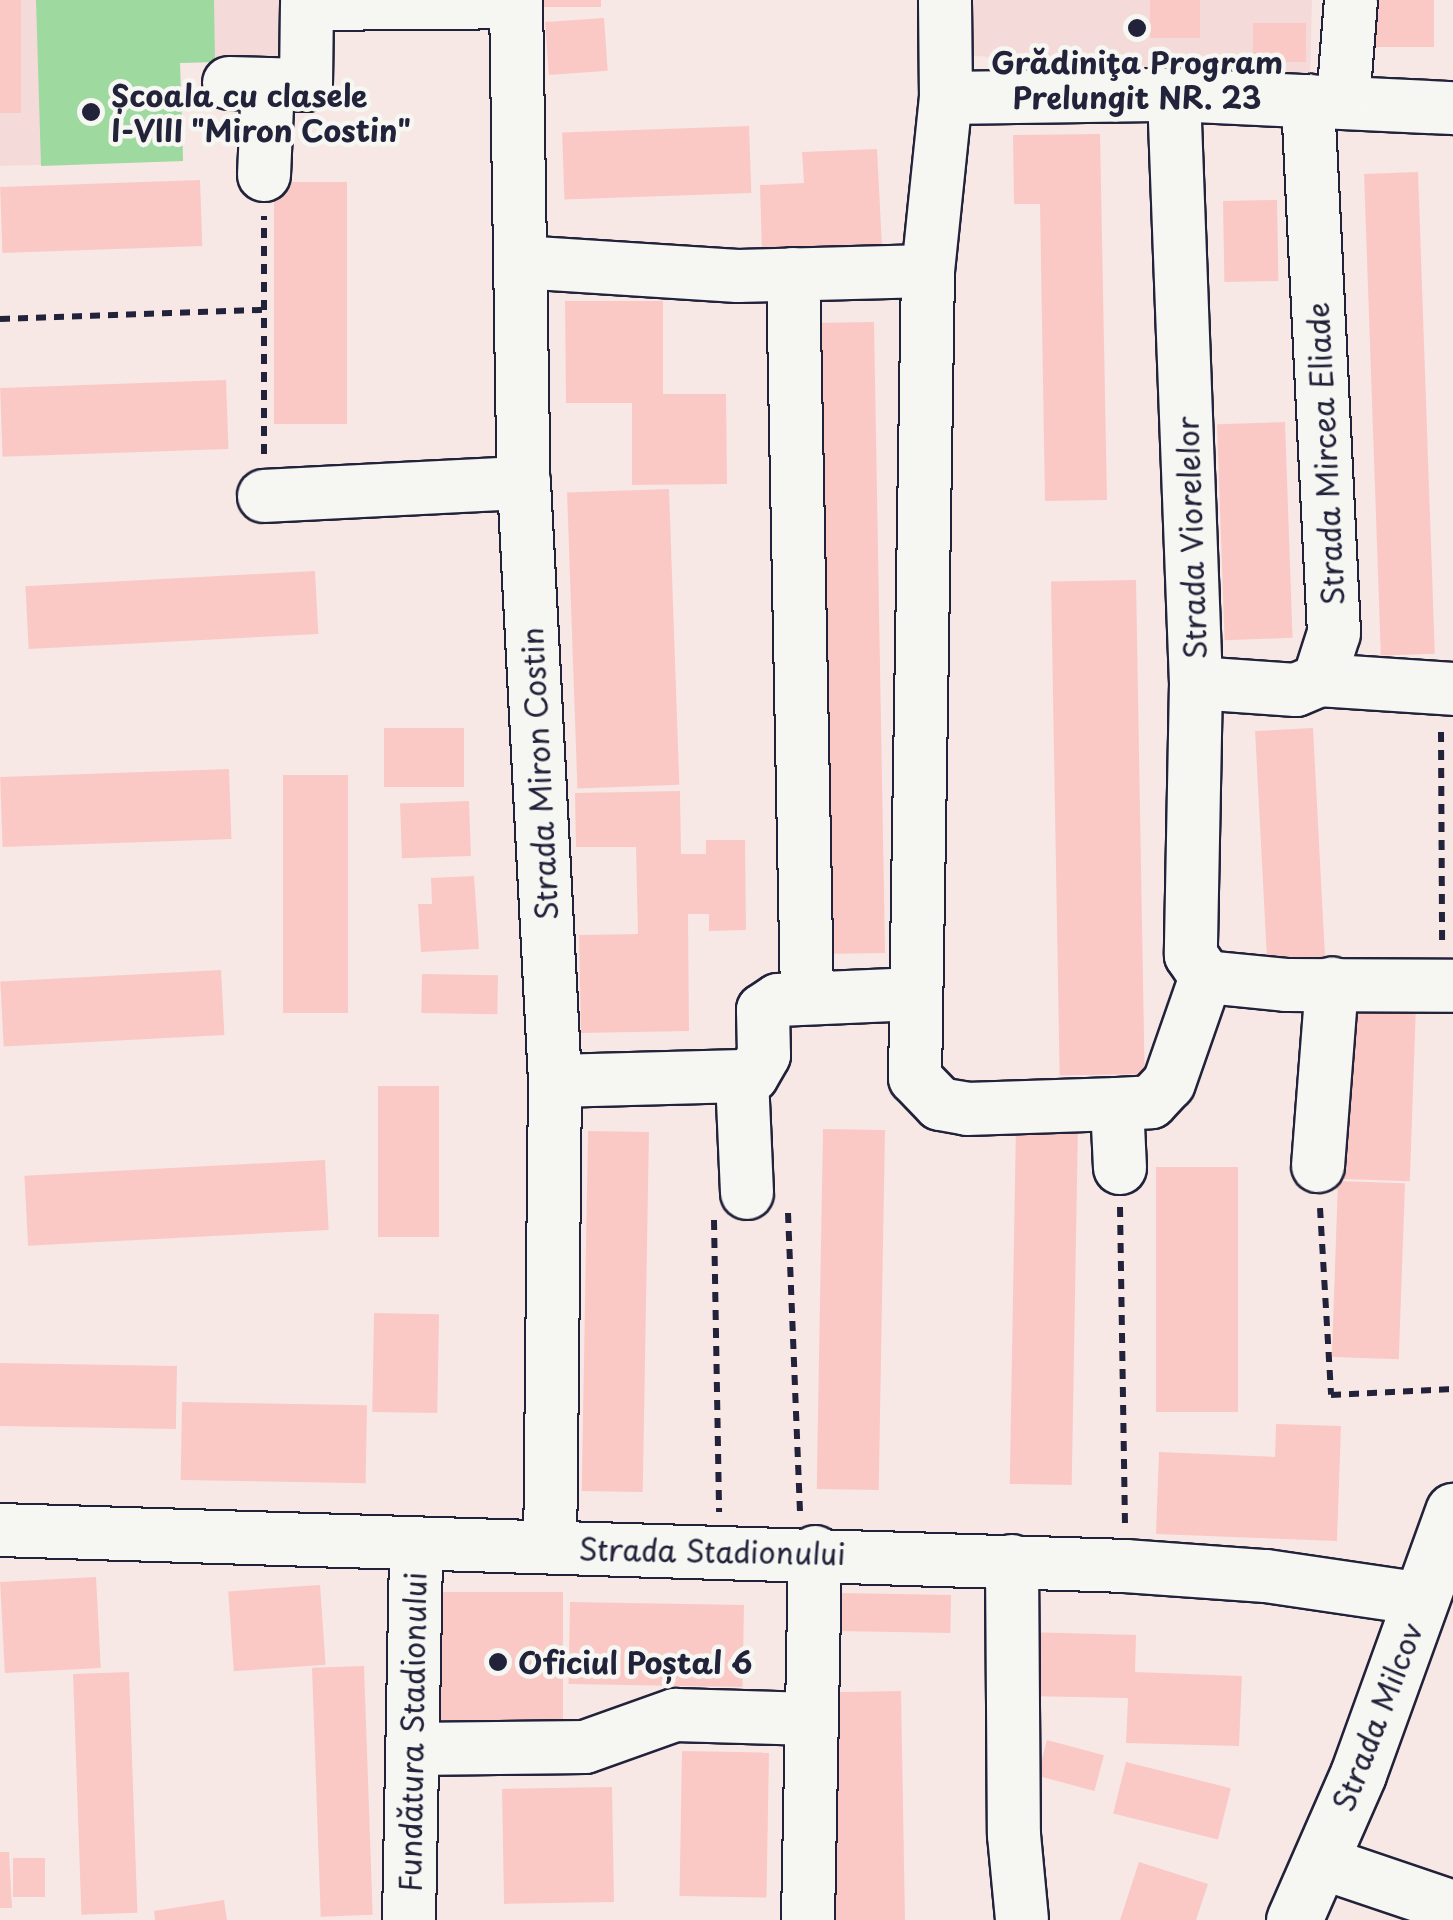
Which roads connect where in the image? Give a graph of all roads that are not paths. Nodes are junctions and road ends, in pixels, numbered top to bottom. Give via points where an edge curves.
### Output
1 (945, 0) edge
2 (1350, 0) edge
3 (516, 1) edge
4 (1174, 96) junction
5 (946, 98) junction
6 (1326, 102) junction
7 (1453, 108) edge
8 (264, 175) road end
9 (520, 262) junction
10 (928, 271) junction
11 (793, 274) junction
12 (524, 483) junction
13 (264, 496) road end
14 (1319, 680) junction
15 (1196, 683) junction
16 (1447, 690) edge
17 (1206, 976) junction
18 (1332, 984) junction
19 (1448, 986) edge
20 (916, 994) junction
21 (808, 998) junction
22 (742, 1078) junction
23 (555, 1081) junction
24 (1117, 1104) junction
25 (1318, 1166) road end
26 (1120, 1168) road end
27 (747, 1193) road end
28 (0, 1530) edge
29 (416, 1544) junction
30 (550, 1548) junction
31 (808, 1551) junction
32 (1441, 1558) edge
33 (1012, 1561) junction
34 (812, 1719) junction
35 (412, 1749) junction
36 (1320, 1862) junction
37 (1453, 1906) edge
38 (409, 1920) edge
39 (808, 1920) edge
40 (1022, 1920) edge
41 (1294, 1920) edge

1 - 5 street
2 - 6 street, Strada Mircea Eliade
3 - 8 street via 307,4 306,85 248,83
3 - 9 street, Strada Miron Costin
4 - 5 street
4 - 6 street
4 - 15 street, Strada Viorelelor
5 - 10 street
6 - 7 street
6 - 14 street, Strada Mircea Eliade via 1334,633
9 - 11 street
9 - 12 street, Strada Miron Costin
10 - 11 street
10 - 20 street
11 - 21 street
12 - 13 street
12 - 23 street, Strada Miron Costin
14 - 15 street via 1296,690
14 - 16 street
15 - 17 street, Strada Viorelelor via 1191,956
17 - 18 street
17 - 24 street via 1169,1084 1151,1102
18 - 19 street
18 - 25 street
20 - 21 street
20 - 24 street via 915,1078 940,1104
21 - 22 street via 767,1005 760,1019 762,1065
22 - 23 street
22 - 27 street
23 - 30 street, Strada Miron Costin
24 - 26 street
28 - 29 street, Strada Stadionului
29 - 30 street, Strada Stadionului
29 - 35 street, Fundătura Stadionului
30 - 31 street, Strada Stadionului
31 - 33 street, Strada Stadionului
31 - 34 street
32 - 33 street, Strada Stadionului via 1266,1576
32 - 36 main road, Strada Milcov
33 - 40 street via 1014,1835
34 - 35 street via 676,1715 585,1748
34 - 39 street
35 - 38 street, Fundătura Stadionului
36 - 37 street
36 - 41 main road, Strada Milcov

